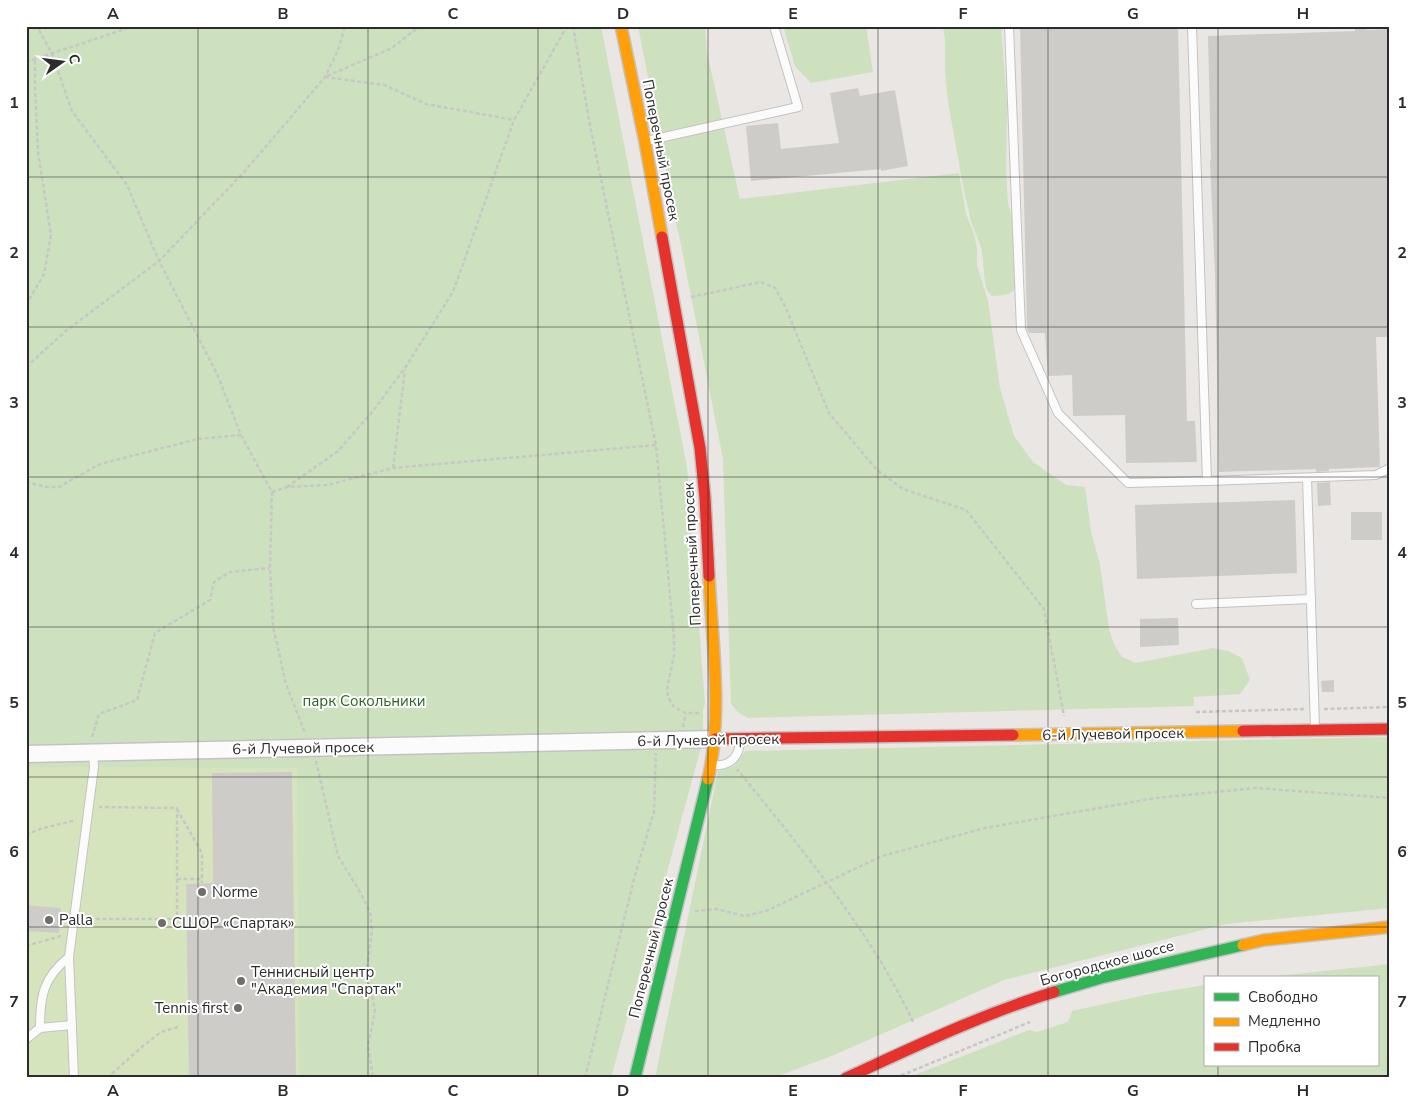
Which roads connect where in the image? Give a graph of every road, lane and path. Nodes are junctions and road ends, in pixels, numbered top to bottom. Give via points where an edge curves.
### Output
1 (37, 26) edge
2 (134, 26) edge
3 (345, 26) edge
4 (420, 26) edge
5 (567, 26) edge
6 (573, 26) edge
7 (621, 26) edge
8 (774, 26) edge
9 (1009, 26) edge
10 (1192, 26) edge
11 (52, 54) junction
12 (35, 59) junction
13 (26, 62) edge
14 (325, 77) junction
15 (514, 120) junction
16 (645, 142) junction
17 (159, 261) junction
18 (688, 298) dead end
19 (26, 306) edge
20 (26, 367) edge
21 (405, 368) junction
22 (241, 435) junction
23 (656, 445) junction
24 (393, 468) junction
25 (1390, 468) edge
26 (1307, 478) junction
27 (1207, 481) junction
28 (26, 482) edge
29 (287, 487) junction
30 (272, 492) junction
31 (270, 568) junction
32 (1311, 599) junction
33 (1196, 604) dead end
34 (703, 712) dead end
35 (686, 714) junction
36 (1064, 716) dead end
37 (683, 725) dead end
38 (1390, 729) edge
39 (1315, 731) junction
40 (715, 739) junction
41 (740, 739) junction
42 (309, 741) junction
43 (656, 741) junction
44 (92, 745) junction
45 (26, 754) edge
46 (711, 765) junction
47 (738, 770) dead end
48 (1390, 798) edge
49 (89, 806) junction
50 (176, 808) junction
51 (87, 818) junction
52 (26, 835) edge
53 (177, 879) junction
54 (202, 879) junction
55 (828, 882) junction
56 (202, 884) dead end
57 (688, 912) dead end
58 (74, 919) junction
59 (1390, 927) edge
60 (72, 934) junction
61 (26, 946) edge
62 (70, 957) junction
63 (1030, 1022) dead end
64 (914, 1024) dead end
65 (72, 1026) junction
66 (178, 1027) dead end
67 (40, 1028) junction
68 (26, 1038) edge
69 (74, 1078) edge
70 (106, 1078) edge
71 (373, 1078) edge
72 (585, 1078) edge
73 (635, 1078) edge
74 (846, 1078) edge
75 (895, 1078) edge

1 - 11 path
2 - 11 path
3 - 14 path
4 - 14 path via 392,48
5 - 15 path
6 - 23 path via 590,126
7 - 16 street, Поперечный просек
8 - 16 lane via 798,107
9 - 27 lane via 1021,330 1058,413 1128,483
10 - 27 lane
11 - 12 path
11 - 17 path via 72,111 127,185
12 - 13 path
12 - 19 path via 38,152 51,235 44,274
14 - 15 path via 384,85 426,104
14 - 17 path via 246,171
15 - 21 path via 453,292
16 - 40 street, Поперечный просек via 700,448
17 - 20 path via 67,330
17 - 22 path via 217,374
18 - 36 path via 761,282 775,288 829,413 877,470 903,489 966,510 1044,609
21 - 24 path
21 - 29 path via 373,412 338,451
22 - 28 path via 198,439 100,464 59,487
22 - 30 path
23 - 24 path
23 - 35 path via 674,638 668,697
24 - 29 path via 327,485
25 - 26 lane via 1376,475
26 - 27 lane
26 - 32 lane
29 - 30 path
30 - 31 path
31 - 42 path via 272,626 286,684
31 - 44 path via 230,572 214,582 210,600 155,633 137,700 99,714
32 - 33 lane
32 - 39 lane
34 - 35 path
35 - 37 path
38 - 39 street, 6-й Лучевой просек
39 - 41 street, 6-й Лучевой просек
40 - 41 street, 6-й Лучевой просек
40 - 43 street, 6-й Лучевой просек
40 - 46 street, Поперечный просек
41 - 46 lane via 740,750 732,762
42 - 43 street, 6-й Лучевой просек
42 - 44 street, 6-й Лучевой просек
42 - 71 path via 338,856 370,912 372,930 367,969 375,1011 368,1046
43 - 72 path via 654,812 635,875
44 - 45 street, 6-й Лучевой просек
44 - 49 lane via 94,767
46 - 73 street, Поперечный просек
47 - 55 path
48 - 55 path via 1256,788 1156,798 985,828 882,856
49 - 50 path
49 - 51 lane
50 - 53 path
50 - 54 path via 202,853
51 - 52 path
51 - 58 lane
53 - 54 path
53 - 58 path via 176,919
54 - 56 path
55 - 57 path via 766,911 745,916 716,909
55 - 64 path via 898,991
58 - 60 lane
59 - 74 street, Богородское шоссе via 1264,940 1101,978 969,1022
60 - 61 path
60 - 62 lane
62 - 65 lane
62 - 67 lane via 49,977 42,994
63 - 75 path
65 - 67 lane
65 - 69 lane
66 - 70 path via 161,1032
67 - 68 lane

